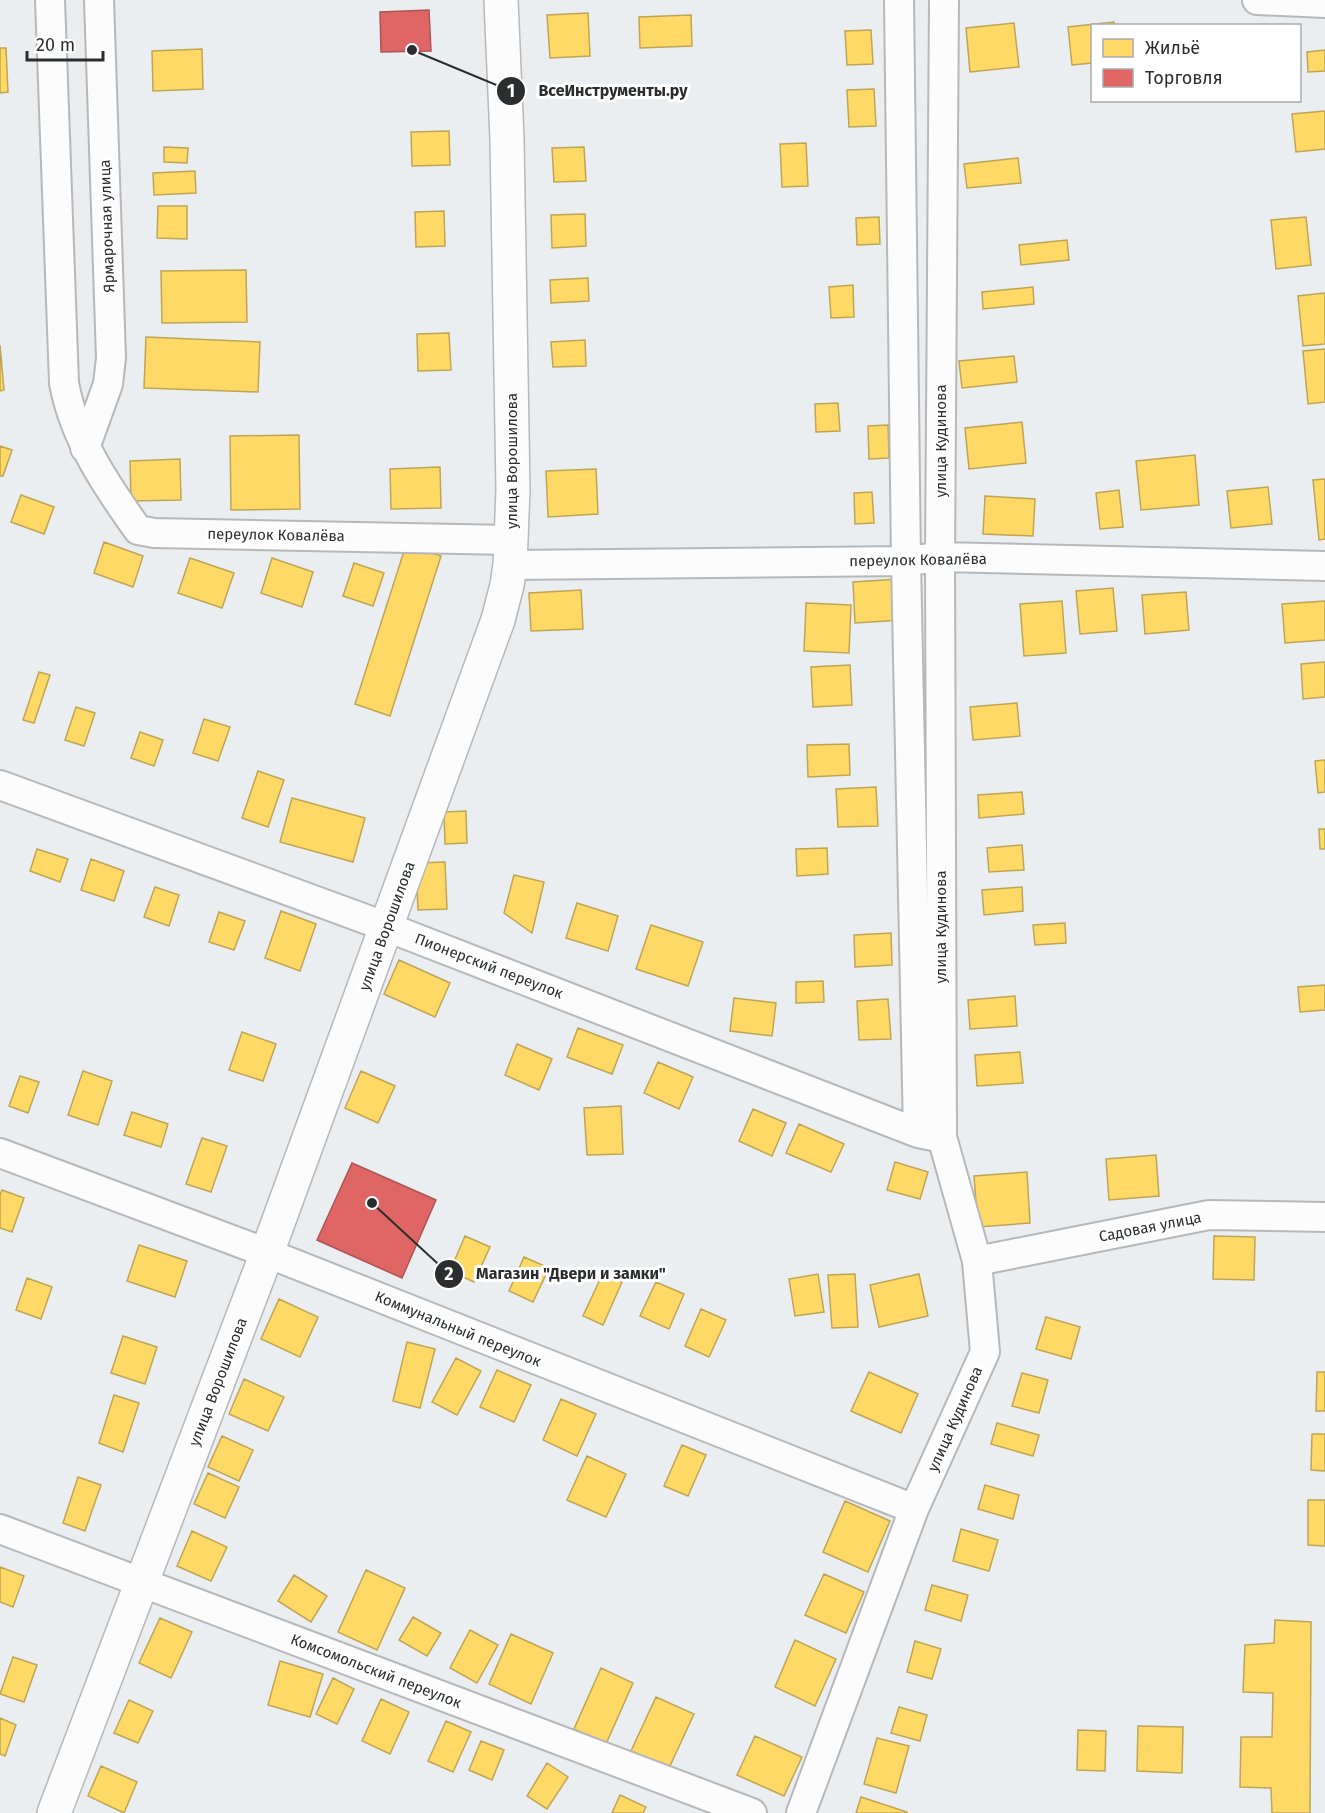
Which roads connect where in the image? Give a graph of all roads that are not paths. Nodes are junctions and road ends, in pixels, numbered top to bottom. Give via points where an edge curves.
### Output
1 (50, 0) edge
2 (99, 0) edge
3 (501, 0) edge
4 (899, 0) edge
5 (944, 0) edge
6 (1257, 0) edge
7 (1325, 3) edge
8 (85, 448) junction
9 (511, 552) junction
10 (940, 557) junction
11 (906, 561) junction
12 (1325, 566) edge
13 (0, 785) edge
14 (387, 927) junction
15 (930, 1135) junction
16 (0, 1153) edge
17 (1325, 1217) edge
18 (267, 1254) junction
19 (977, 1261) junction
20 (914, 1509) junction
21 (0, 1528) edge
22 (141, 1582) junction
23 (54, 1813) edge
24 (752, 1813) edge
25 (801, 1813) edge

1 - 8 street via 63,383
2 - 8 street, Ярмарочная улица via 111,358 108,384
3 - 9 main road, улица Ворошилова via 513,390
4 - 11 street, улица Кудинова
5 - 10 street, улица Кудинова
6 - 7 street
8 - 9 street, переулок Ковалёва via 138,530
9 - 11 street, переулок Ковалёва
9 - 14 main road, улица Ворошилова via 498,620
10 - 11 street, переулок Ковалёва
10 - 12 street, переулок Ковалёва
10 - 15 street, улица Кудинова
11 - 15 street, улица Кудинова
13 - 14 street, Пионерский переулок
14 - 15 street, Пионерский переулок
14 - 18 main road, улица Ворошилова
15 - 19 street, улица Кудинова
16 - 18 street, Коммунальный переулок
17 - 19 street, Садовая улица via 1209,1215
18 - 20 street, Коммунальный переулок
18 - 22 main road, улица Ворошилова
19 - 20 street, улица Кудинова via 985,1352
20 - 25 street, улица Кудинова
21 - 22 street, Комсомольский переулок
22 - 23 main road, улица Ворошилова
22 - 24 street, Комсомольский переулок

